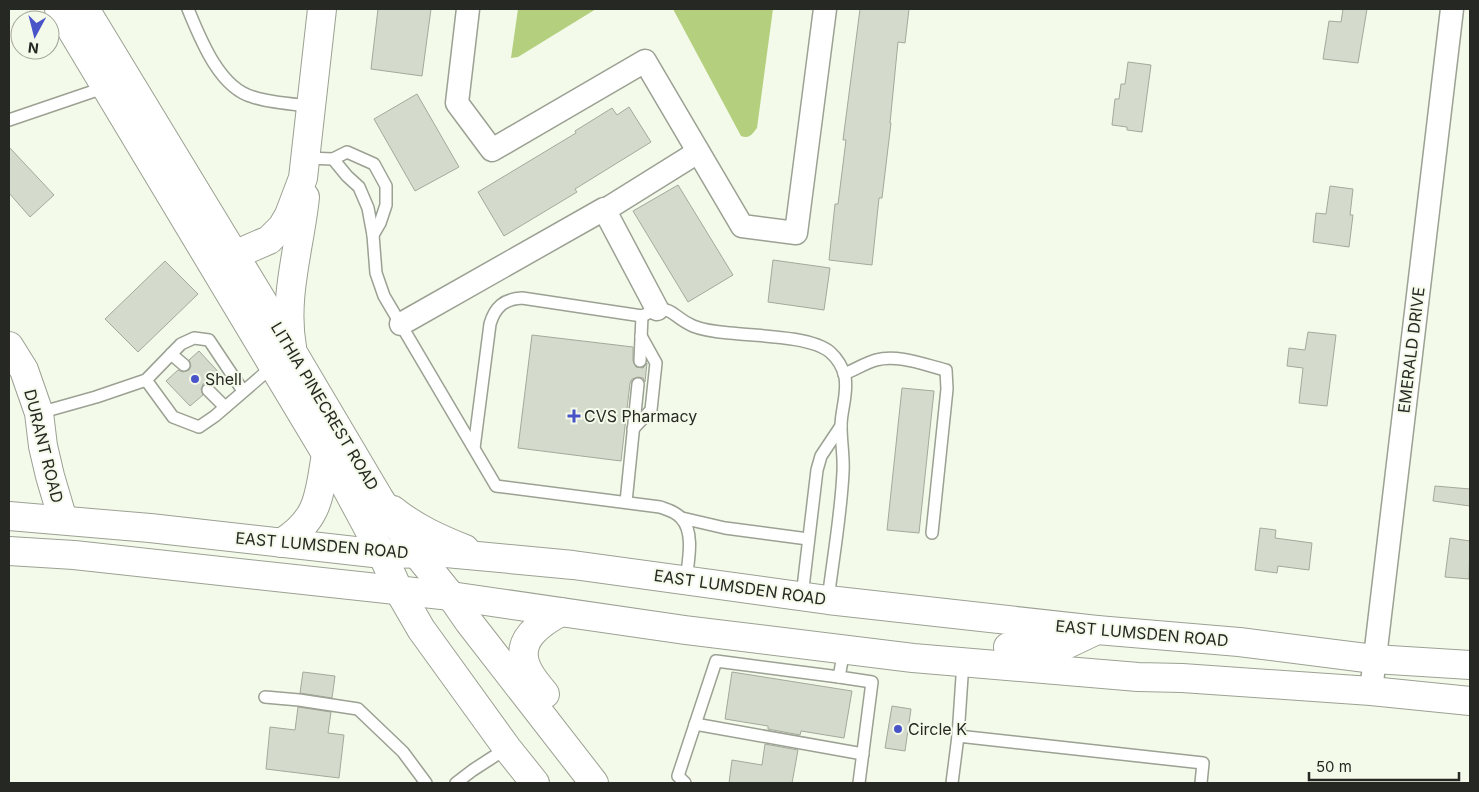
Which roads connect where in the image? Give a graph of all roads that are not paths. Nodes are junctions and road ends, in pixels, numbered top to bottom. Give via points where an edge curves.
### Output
1 (59, 9) edge
2 (85, 9) edge
3 (188, 9) edge
4 (322, 9) edge
5 (468, 9) edge
6 (825, 9) edge
7 (1452, 9) edge
8 (106, 87) junction
9 (311, 106) junction
10 (9, 120) edge
11 (698, 152) junction
12 (333, 158) junction
13 (305, 168) junction
14 (605, 210) junction
15 (373, 235) junction
16 (234, 255) junction
17 (650, 312) junction
18 (401, 324) junction
19 (641, 336) junction
20 (9, 346) edge
21 (171, 354) junction
22 (283, 360) junction
23 (640, 362) dead end
24 (184, 365) dead end
25 (844, 374) junction
26 (146, 380) junction
27 (638, 384) dead end
28 (208, 390) dead end
29 (243, 392) junction
30 (225, 407) junction
31 (39, 413) junction
32 (841, 426) junction
33 (633, 429) junction
34 (474, 448) junction
35 (326, 454) junction
36 (379, 498) junction
37 (626, 502) junction
38 (9, 516) edge
39 (682, 518) junction
40 (63, 520) junction
41 (932, 533) dead end
42 (808, 538) junction
43 (281, 542) junction
44 (9, 551) edge
45 (382, 554) junction
46 (417, 554) junction
47 (481, 556) junction
48 (686, 580) junction
49 (399, 591) junction
50 (451, 596) junction
51 (802, 596) junction
52 (828, 600) junction
53 (561, 612) junction
54 (1097, 630) junction
55 (844, 650) junction
56 (888, 655) junction
57 (1374, 659) junction
58 (963, 662) junction
59 (1470, 665) edge
60 (838, 677) junction
61 (1371, 691) junction
62 (265, 697) dead end
63 (1470, 701) edge
64 (695, 724) junction
65 (958, 736) junction
66 (507, 748) junction
67 (863, 754) junction
68 (426, 783) edge
69 (456, 783) edge
70 (535, 783) edge
71 (594, 783) edge
72 (608, 783) edge
73 (685, 783) edge
74 (859, 783) edge
75 (952, 783) edge
76 (1201, 783) edge

1 - 8 main road, LITHIA PINECREST ROAD
2 - 16 main road, LITHIA PINECREST ROAD
3 - 9 lane via 203,44 226,80 236,89 251,97
4 - 9 main road
5 - 11 street via 457,103 492,150 645,61
6 - 11 street via 796,233 742,226
7 - 57 street, EMERALD DRIVE
8 - 10 lane
8 - 22 main road, LITHIA PINECREST ROAD
9 - 13 main road
11 - 14 street
12 - 13 lane
12 - 15 lane via 359,187 368,208
12 - 15 lane via 347,152 374,164 386,186 386,205
13 - 16 main road via 282,227 269,240
13 - 22 main road via 306,195 291,294 290,338
14 - 17 street
14 - 18 street
15 - 18 lane via 374,260 380,284
16 - 22 main road, LITHIA PINECREST ROAD
17 - 19 lane
17 - 25 lane via 671,311 692,325 709,330 813,342 835,357
17 - 34 lane via 522,298 505,301 498,307 490,324
18 - 34 lane
19 - 23 lane
19 - 33 lane via 656,363 651,410
20 - 31 main road, DURANT ROAD via 24,370
21 - 24 lane
21 - 26 lane
21 - 29 lane via 194,338 209,340
22 - 29 lane
22 - 35 main road, LITHIA PINECREST ROAD
22 - 36 main road, LITHIA PINECREST ROAD
25 - 32 lane
25 - 41 lane via 884,358 946,370 947,389
26 - 30 lane via 173,417 199,427
26 - 31 lane
27 - 33 lane
28 - 30 lane
29 - 30 lane
31 - 40 main road, DURANT ROAD via 45,454
32 - 42 lane via 821,456 816,470
32 - 52 lane via 843,472
33 - 37 lane
34 - 37 lane via 496,486
35 - 43 main road via 315,509 305,523
35 - 45 main road, LITHIA PINECREST ROAD
36 - 46 main road, LITHIA PINECREST ROAD
36 - 47 main road via 418,527
37 - 39 lane via 660,507
38 - 40 main road, EAST LUMSDEN ROAD
39 - 42 lane via 725,528
39 - 48 lane via 689,536
40 - 43 main road, EAST LUMSDEN ROAD
42 - 51 lane
43 - 45 main road, EAST LUMSDEN ROAD
44 - 49 main road via 74,555
45 - 46 main road, EAST LUMSDEN ROAD
45 - 49 main road, LITHIA PINECREST ROAD
46 - 47 main road, EAST LUMSDEN ROAD
46 - 50 main road, LITHIA PINECREST ROAD
47 - 48 main road, EAST LUMSDEN ROAD
48 - 51 main road, EAST LUMSDEN ROAD
49 - 50 main road
49 - 66 main road, LITHIA PINECREST ROAD via 421,629
50 - 53 main road
50 - 71 main road, LITHIA PINECREST ROAD
51 - 52 main road, EAST LUMSDEN ROAD
52 - 54 main road, EAST LUMSDEN ROAD
53 - 55 main road
53 - 72 main road via 545,620 531,633 523,655 527,669 548,698 608,771
54 - 56 main road via 1057,648 1041,650 903,639 890,643
54 - 57 main road, EAST LUMSDEN ROAD via 1240,642
55 - 56 main road
55 - 60 lane
56 - 58 main road
57 - 59 main road, EAST LUMSDEN ROAD
57 - 61 street, EMERALD DRIVE
58 - 61 main road via 1138,677
58 - 65 lane
60 - 64 lane via 716,661
60 - 67 lane via 872,682
61 - 63 main road
62 - 68 lane via 358,709 403,752
64 - 67 lane
64 - 73 lane via 678,776
65 - 75 lane
65 - 76 lane via 1203,763
66 - 69 lane
66 - 70 main road, LITHIA PINECREST ROAD
67 - 74 lane

